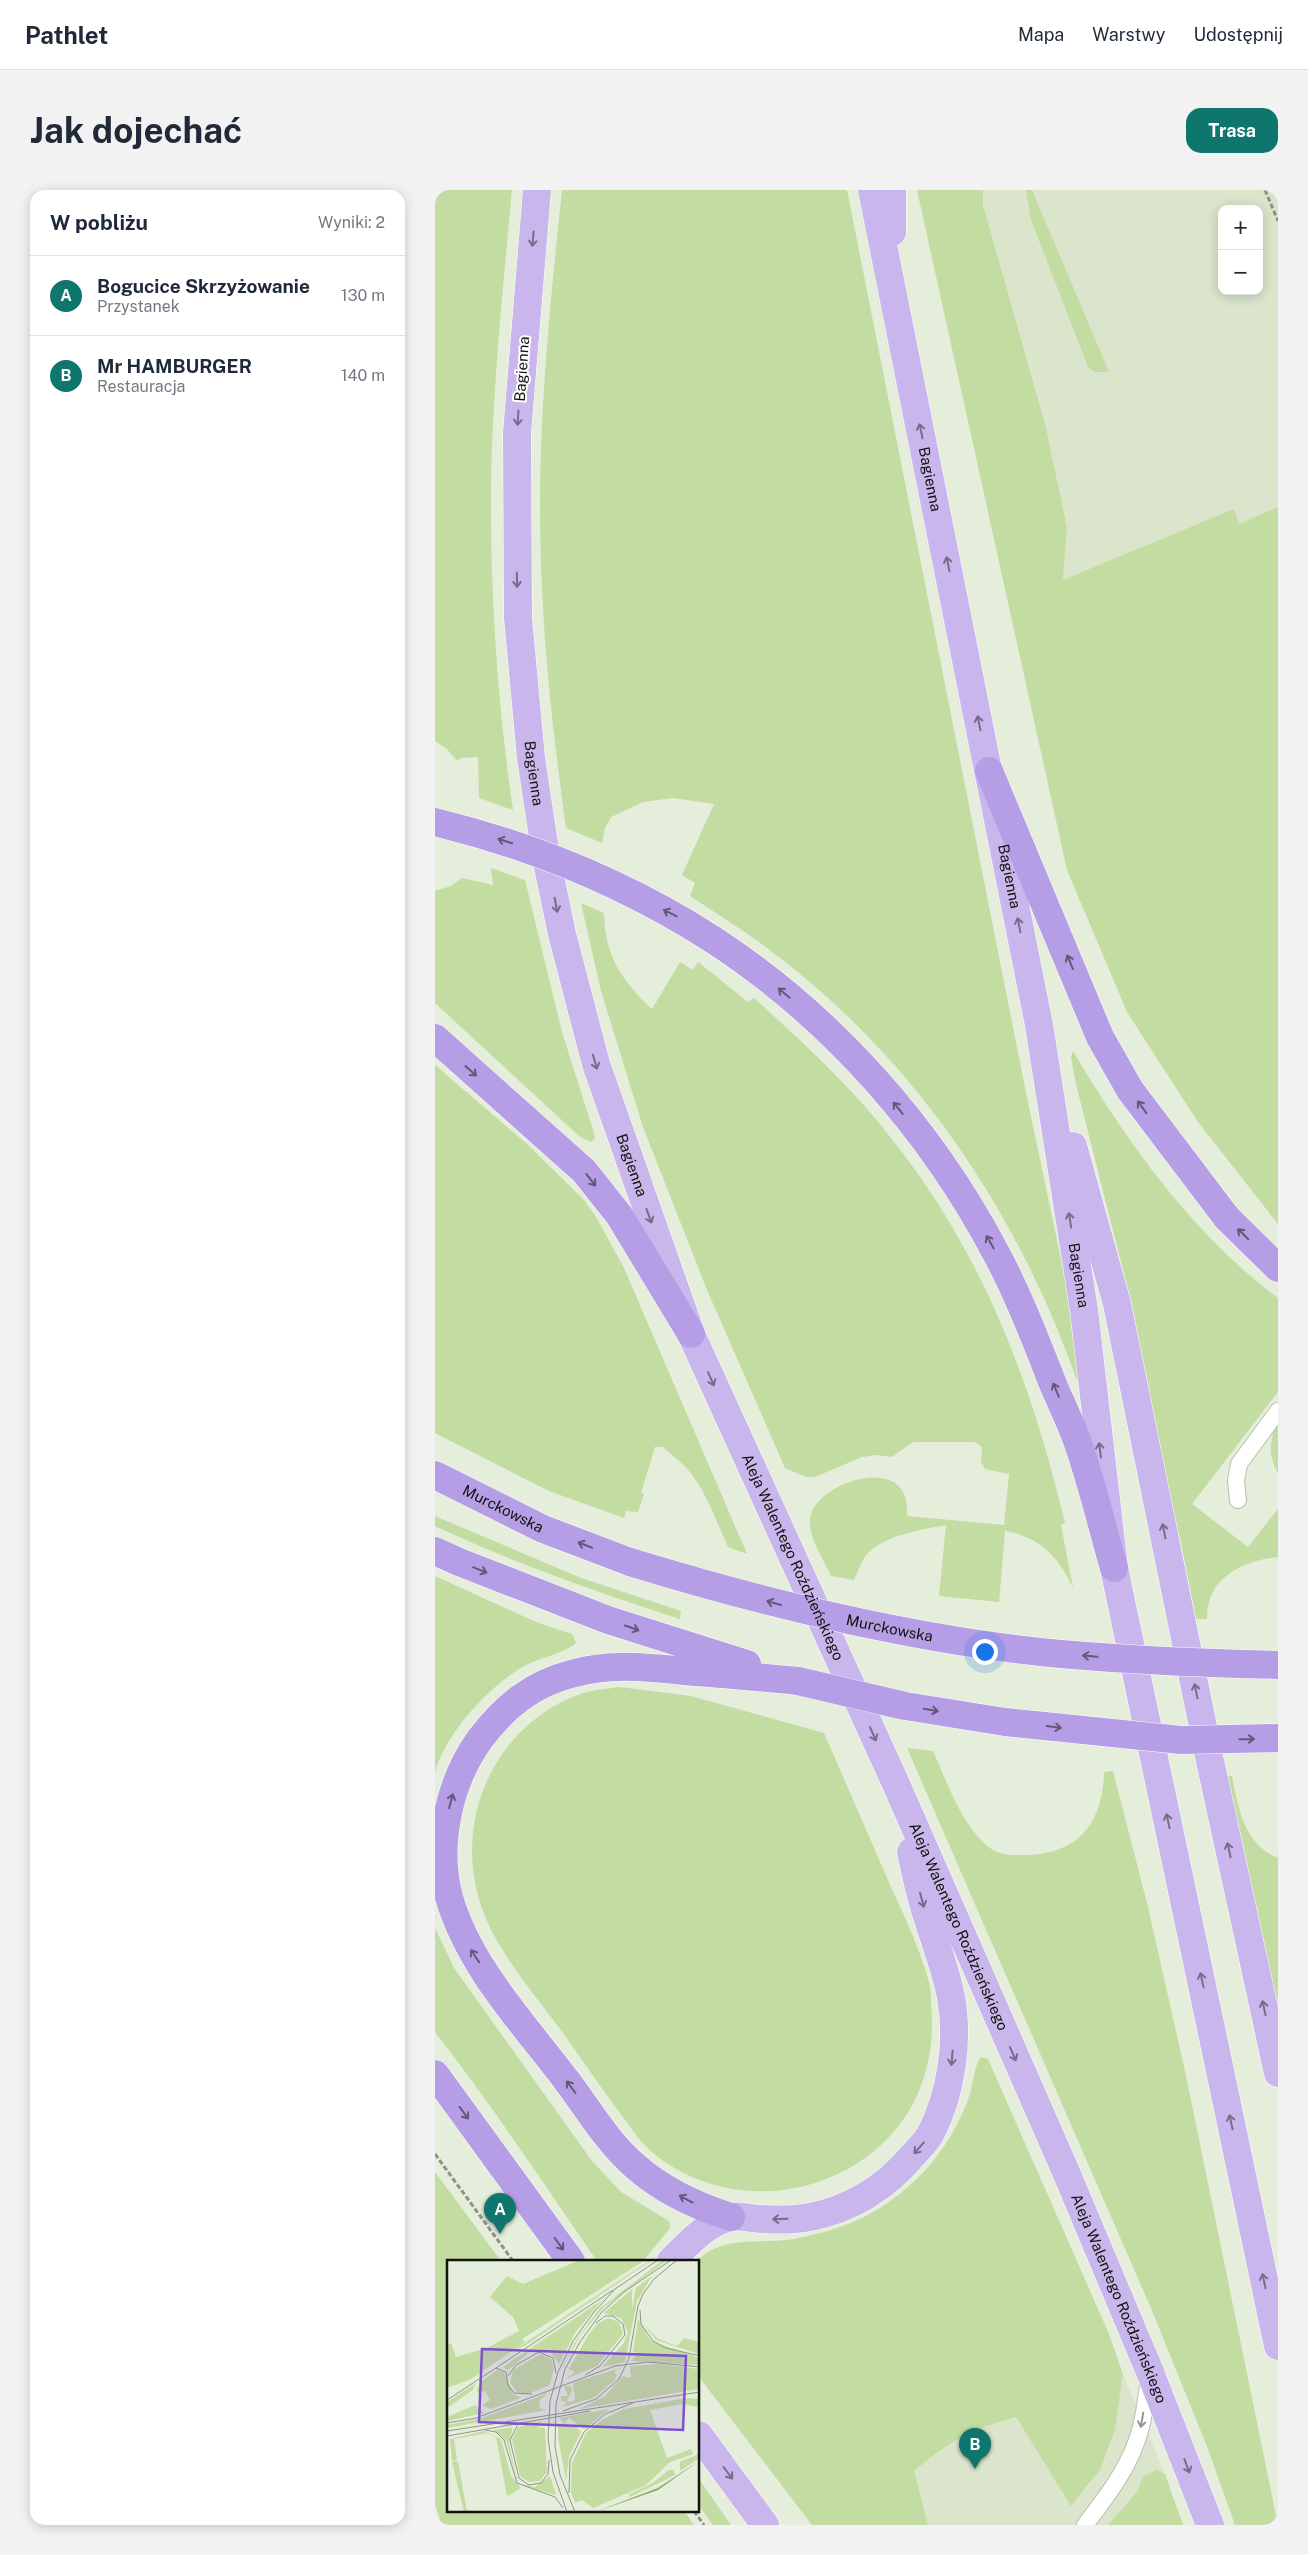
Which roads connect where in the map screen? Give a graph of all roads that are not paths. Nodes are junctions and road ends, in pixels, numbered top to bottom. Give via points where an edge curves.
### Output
1 (537, 190) edge
2 (872, 190) edge
3 (892, 190) edge
4 (891, 288) junction
5 (989, 771) junction
6 (435, 822) edge
7 (1039, 1025) junction
8 (435, 1038) edge
9 (1278, 1268) edge
10 (691, 1334) junction
11 (1278, 1411) edge
12 (435, 1475) edge
13 (1238, 1500) dead end
14 (435, 1550) edge
15 (1114, 1568) junction
16 (696, 1660) junction
17 (1278, 1665) edge
18 (1278, 1738) edge
19 (896, 1784) junction
20 (1278, 2073) edge
21 (435, 2074) edge
22 (731, 2217) junction
23 (570, 2260) edge
24 (672, 2260) edge
25 (1278, 2346) edge
26 (1150, 2372) junction
27 (700, 2436) edge
28 (766, 2520) edge
29 (1085, 2525) edge
30 (1210, 2525) edge

1 -> 10 main road, Bagienna via 521,375 517,479 518,618 531,758 562,934 595,1064
2 - 4 main road, Bagienna
3 - 4 main road
5 -> 4 main road, Bagienna
7 -> 5 main road, Bagienna
9 -> 5 highway via 1227,1218 1130,1090 1100,1036
15 -> 6 highway, bridge via 1075,1435 1021,1303 997,1255 964,1197 924,1140 862,1066 781,990 677,916 592,874 528,849
15 -> 7 main road, Bagienna via 1084,1310
20 -> 7 main road via 1210,1761 1117,1304
8 -> 10 highway via 584,1171 619,1215
10 -> 19 main road, Aleja Walentego Roździeńskiego
11 - 13 lane via 1239,1464 1236,1481
17 -> 12 highway, Murckowska, bridge via 1149,1662 1038,1652 804,1612 630,1562 543,1528
14 -> 16 highway
25 -> 15 main road
16 -> 18 highway, bridge via 905,1706 1014,1723 1181,1740
22 -> 16 highway via 699,2207 659,2185 633,2165 607,2134 469,1947 449,1896 445,1866 447,1816 458,1778 469,1754 510,1704 533,1688 570,1674 615,1665
19 -> 22 main road via 923,1903 952,1999 953,2043 943,2106 930,2135 897,2174 862,2198 831,2213 802,2218 764,2220
19 -> 26 main road, Aleja Walentego Roździeńskiego
21 -> 23 highway
22 - 24 main road via 710,2227
26 -> 29 lane via 1141,2429 1118,2481
26 -> 30 main road, Aleja Walentego Roździeńskiego
27 -> 28 main road

